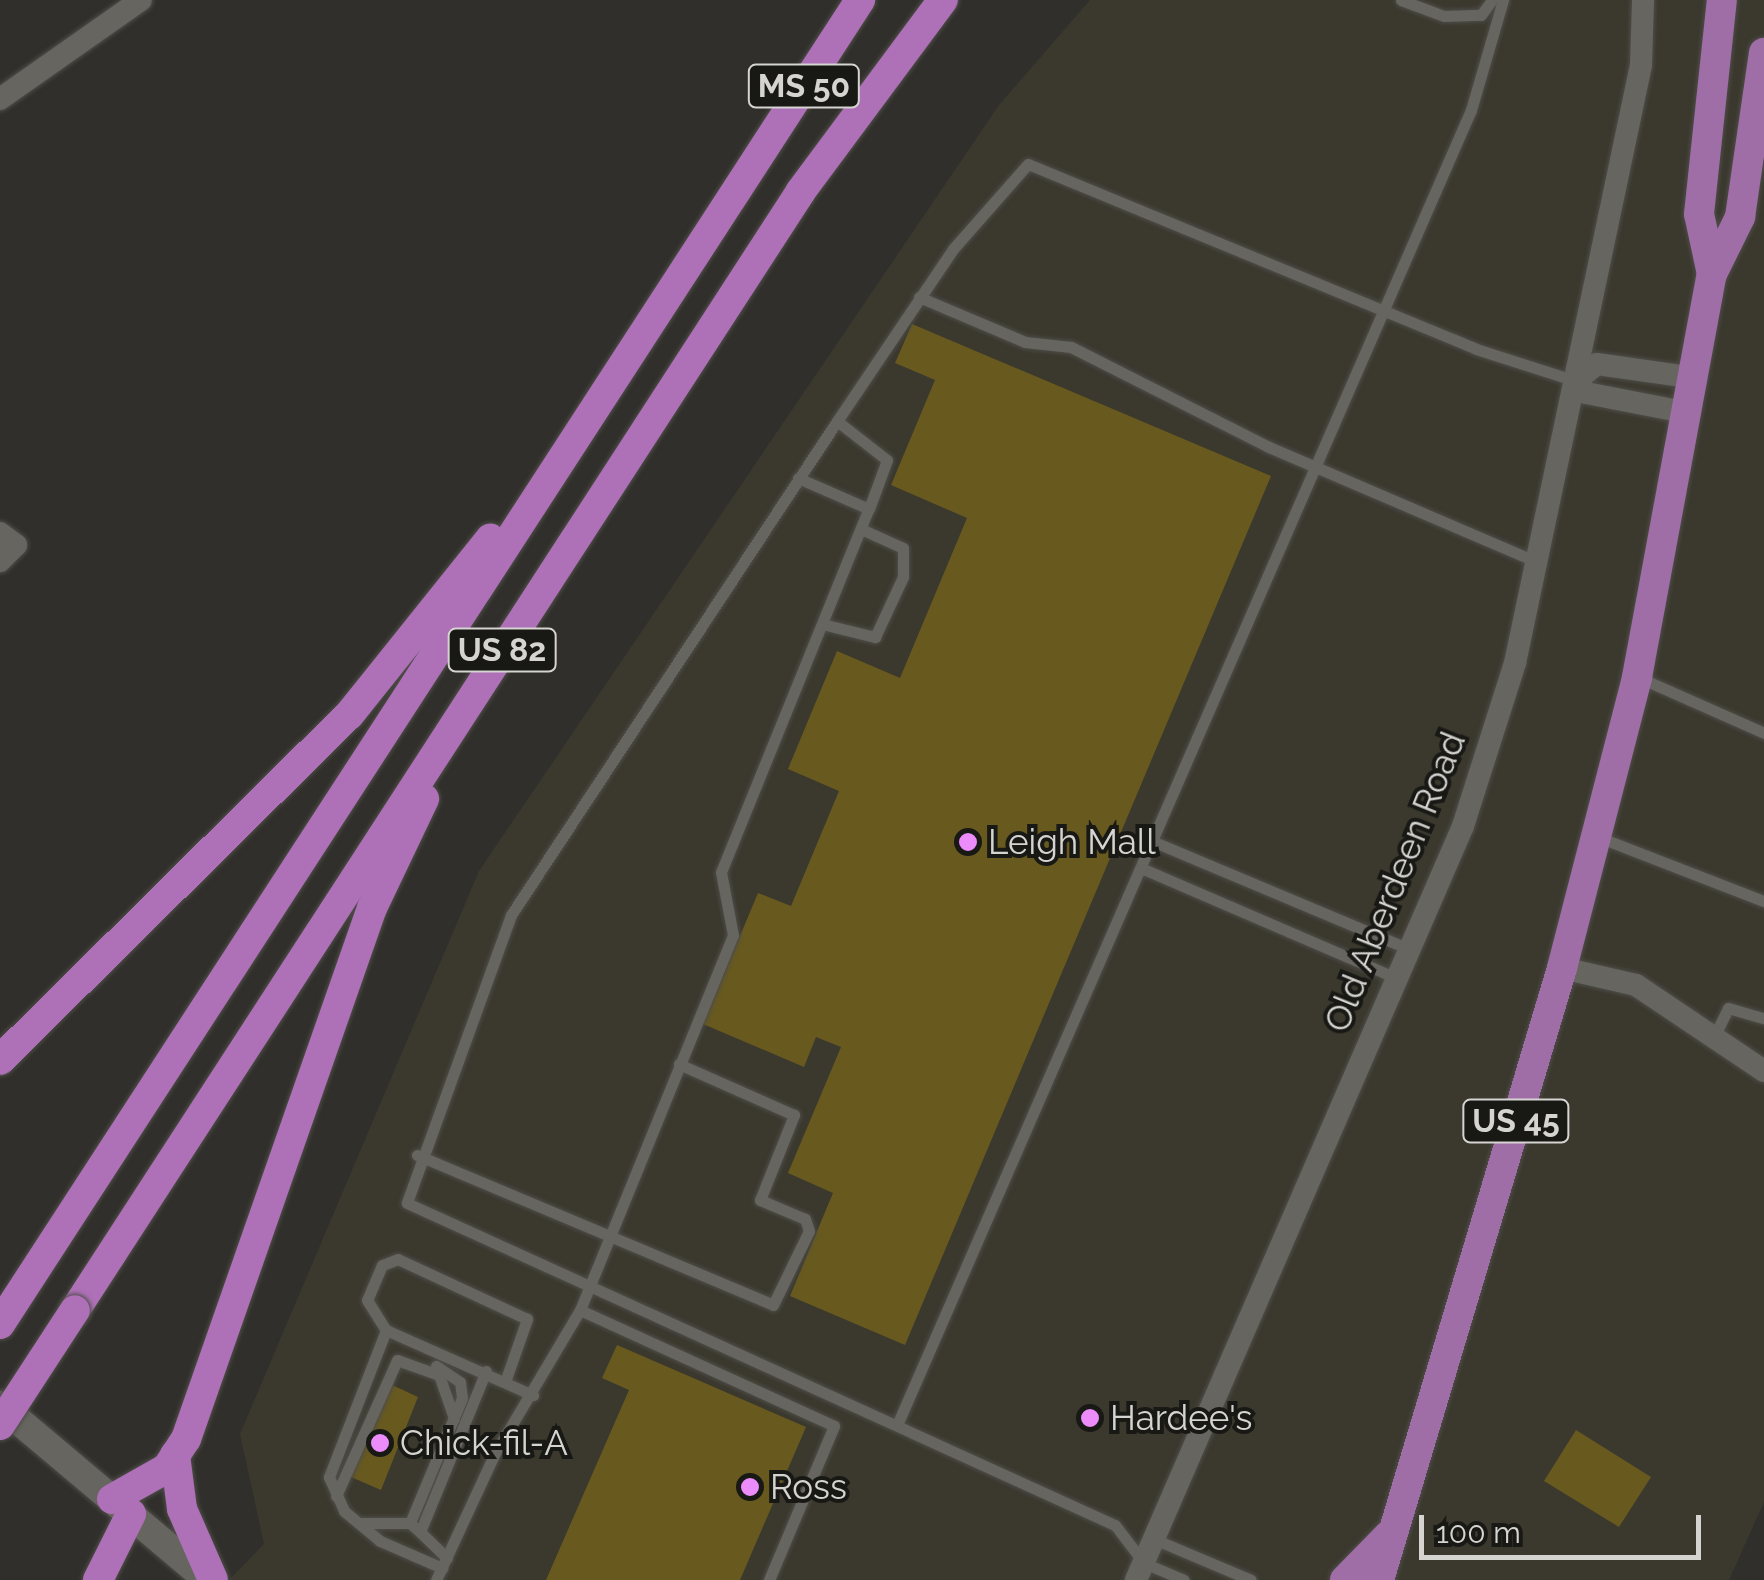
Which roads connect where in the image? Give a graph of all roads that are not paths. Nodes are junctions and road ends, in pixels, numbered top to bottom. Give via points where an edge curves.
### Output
1 (141, 0) edge
2 (860, 0) edge
3 (875, 0) edge
4 (943, 0) edge
5 (1402, 0) edge
6 (1492, 0) edge
7 (1502, 0) edge
8 (1644, 0) edge
9 (1722, 0) edge
10 (1764, 53) edge
11 (1761, 91) edge
12 (0, 99) edge
13 (749, 172) junction
14 (1712, 274) junction
15 (919, 297) junction
16 (1379, 310) junction
17 (1695, 378) junction
18 (1576, 381) junction
19 (1689, 413) junction
20 (838, 421) junction
21 (578, 433) junction
22 (1312, 467) junction
23 (798, 478) junction
24 (869, 507) junction
25 (860, 529) junction
26 (0, 533) edge
27 (0, 562) edge
28 (1537, 562) junction
29 (822, 624) junction
30 (1637, 677) junction
31 (482, 680) junction
32 (1764, 732) edge
33 (1596, 836) junction
34 (1152, 841) junction
35 (1141, 868) junction
36 (1764, 901) edge
37 (1409, 949) junction
38 (1562, 968) junction
39 (1396, 978) junction
40 (1764, 1018) edge
41 (1714, 1037) junction
42 (0, 1060) edge
43 (680, 1064) junction
44 (1764, 1070) edge
45 (417, 1155) junction
46 (608, 1238) junction
47 (588, 1287) junction
48 (580, 1310) junction
49 (0, 1324) edge
50 (386, 1330) junction
51 (486, 1371) junction
52 (506, 1379) junction
53 (533, 1396) junction
54 (0, 1405) edge
55 (897, 1424) junction
56 (0, 1425) edge
57 (175, 1455) junction
58 (336, 1496) junction
59 (122, 1507) junction
60 (360, 1523) junction
61 (415, 1527) junction
62 (1394, 1529) junction
63 (1154, 1539) junction
64 (442, 1569) edge
65 (1140, 1572) edge
66 (98, 1580) edge
67 (211, 1580) edge
68 (770, 1580) edge
69 (1184, 1580) edge
70 (1251, 1580) edge
71 (1346, 1580) edge
72 (1380, 1580) edge

1 - 12 street
2 - 13 highway, MS 50
3 - 13 highway, US 82
4 - 31 highway, US 82 via 801,191
5 - 6 lane via 1444,16 1481,15
7 - 16 lane via 1470,110
8 - 18 street, Old Aberdeen Road via 1642,65
9 - 14 highway, US 45 via 1699,214
10 - 11 highway, US 45
11 - 14 highway, US 45 via 1740,218
13 - 21 highway, US 82
14 - 17 highway, US 45
15 - 16 lane via 1028,164
15 - 20 lane
15 - 22 lane via 1024,342 1071,347
16 - 18 lane
16 - 22 lane
17 - 18 street via 1597,364
17 - 19 highway, US 45
18 - 19 street via 1586,393
18 - 28 street, Old Aberdeen Road
19 - 30 highway, US 45
20 - 23 lane
20 - 24 lane via 886,460
21 - 42 highway via 350,715
21 - 49 highway, US 82
22 - 28 lane
22 - 34 lane
23 - 24 lane
23 - 45 lane via 511,916
24 - 25 lane
25 - 29 lane
25 - 29 lane via 903,548 903,577 875,637
26 - 27 street via 16,545
28 - 37 street, Old Aberdeen Road via 1468,808
29 - 43 lane via 721,872 733,935
30 - 32 lane
30 - 33 highway, US 45
31 - 56 highway, US 82, bridge
31 - 57 highway via 372,908
33 - 36 lane
33 - 38 highway, US 45
34 - 35 lane
34 - 37 lane
35 - 39 lane
35 - 55 lane
37 - 39 street, Old Aberdeen Road
38 - 41 street via 1636,986
38 - 62 highway, US 45
39 - 63 street, Old Aberdeen Road
40 - 41 lane via 1728,1008
41 - 44 street
43 - 46 lane
43 - 46 lane via 794,1115 760,1200 805,1219 809,1231 772,1304
45 - 46 lane
45 - 47 lane via 406,1202
46 - 47 lane
47 - 48 lane
47 - 55 lane
48 - 53 lane
48 - 68 lane via 834,1426
50 - 51 lane
50 - 52 lane via 367,1300 382,1265 398,1259 527,1319
50 - 58 lane via 327,1467
51 - 52 lane
51 - 61 lane
52 - 53 lane
53 - 64 lane
54 - 59 street
55 - 65 lane via 1115,1524
57 - 59 highway
57 - 67 highway via 186,1522
58 - 60 lane
58 - 61 lane via 392,1368 405,1359 429,1368 448,1386 454,1418
59 - 66 highway
59 - 67 street
60 - 61 lane
60 - 64 lane
61 - 64 lane
62 - 71 highway
62 - 72 highway, US 45
63 - 65 street, Old Aberdeen Road
63 - 70 lane
65 - 69 lane

